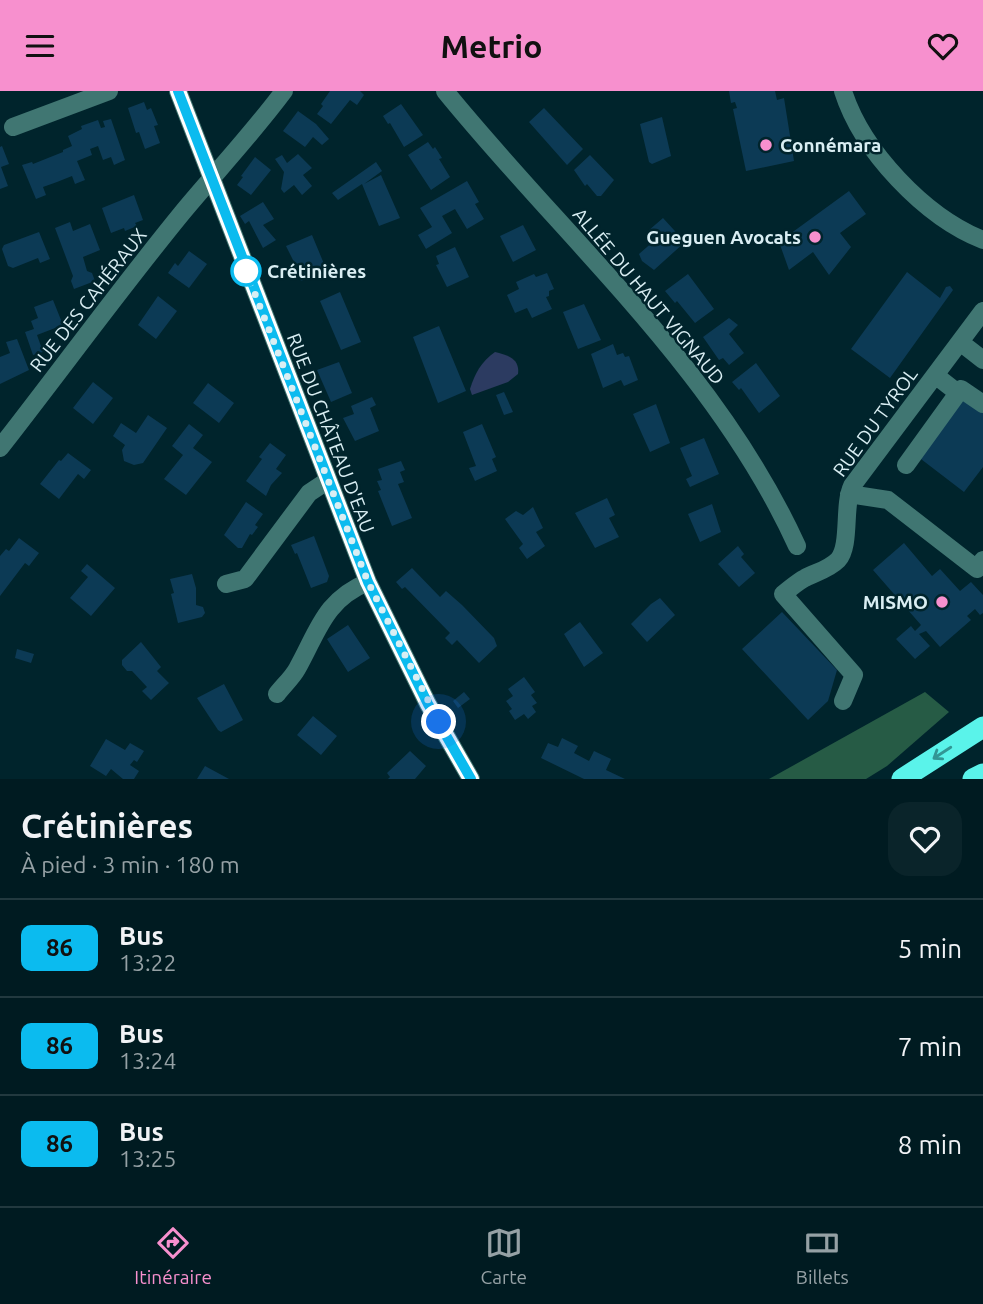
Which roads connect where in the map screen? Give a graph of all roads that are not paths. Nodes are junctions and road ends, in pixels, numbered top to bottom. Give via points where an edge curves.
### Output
1 (109, 91) edge
2 (178, 91) edge
3 (284, 91) edge
4 (444, 91) edge
5 (843, 91) edge
6 (13, 127) dead end
7 (211, 178) junction
8 (983, 240) edge
9 (983, 311) edge
10 (960, 342) junction
11 (983, 360) edge
12 (935, 375) junction
13 (958, 393) junction
14 (983, 404) edge
15 (0, 448) edge
16 (906, 465) dead end
17 (327, 481) junction
18 (849, 494) junction
19 (797, 546) dead end
20 (983, 560) edge
21 (368, 582) junction
22 (226, 584) dead end
23 (276, 694) dead end
24 (843, 701) dead end
25 (983, 727) edge
26 (983, 774) edge
27 (471, 779) edge
28 (902, 779) edge
29 (973, 779) edge

1 - 6 street
2 - 7 street, RUE DU CHÂTEAU D'EAU
3 - 7 street, RUE DES CAHÉRAUX
4 - 19 street, ALLÉE DU HAUT VIGNAUD via 693,375 743,446
5 - 8 street via 861,130 904,185
7 - 15 street, RUE DES CAHÉRAUX
7 - 17 street, RUE DU CHÂTEAU D'EAU
9 - 10 street, RUE DU TYROL
10 - 11 street
10 - 12 street, RUE DU TYROL
12 - 13 street
12 - 18 street, RUE DU TYROL
13 - 14 street via 961,389
13 - 16 street
17 - 21 street, RUE DU CHÂTEAU D'EAU
17 - 22 street via 309,493 245,579
18 - 20 street via 888,500 977,569
18 - 24 street, RUE DU TYROL via 842,554 822,572 783,594 854,675
21 - 23 street via 347,593 330,610 317,626 297,670
21 - 27 street, RUE DU CHÂTEAU D'EAU
25 -> 28 highway
26 - 29 highway

